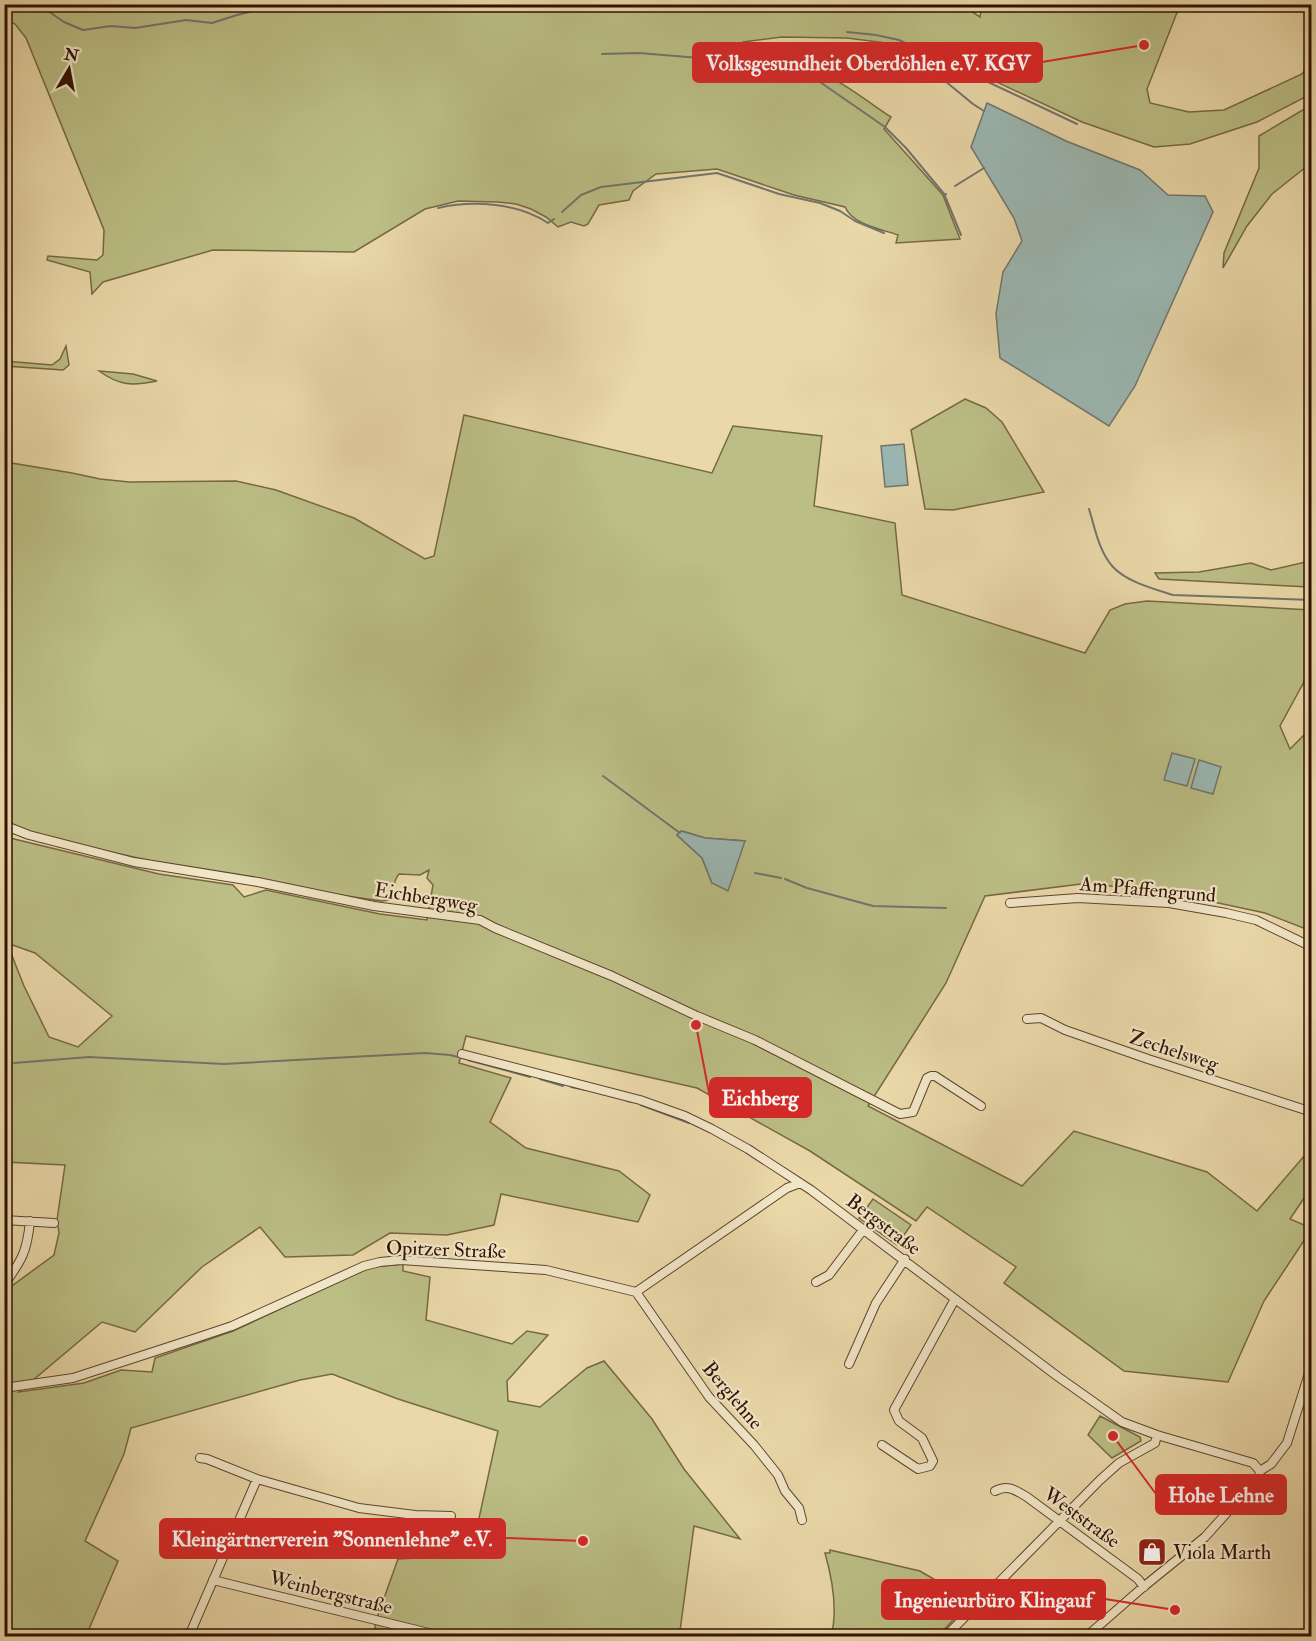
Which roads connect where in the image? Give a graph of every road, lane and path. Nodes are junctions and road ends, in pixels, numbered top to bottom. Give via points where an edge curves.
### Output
1 (4, 823) edge
2 (1010, 903) dead end
3 (1311, 947) edge
4 (1027, 1019) dead end
5 (462, 1054) dead end
6 (981, 1106) dead end
7 (1311, 1112) edge
8 (800, 1183) junction
9 (4, 1220) edge
10 (30, 1221) junction
11 (54, 1223) dead end
12 (863, 1230) junction
13 (904, 1259) junction
14 (816, 1282) dead end
15 (4, 1285) edge
16 (636, 1292) junction
17 (955, 1299) junction
18 (849, 1364) dead end
19 (1311, 1364) edge
20 (4, 1388) edge
21 (1157, 1435) junction
22 (882, 1445) dead end
23 (200, 1458) dead end
24 (1260, 1471) junction
25 (257, 1479) junction
26 (995, 1491) dead end
27 (451, 1516) dead end
28 (802, 1520) dead end
29 (1060, 1522) junction
30 (213, 1580) junction
31 (1144, 1587) junction
32 (189, 1636) edge
33 (441, 1636) edge
34 (946, 1636) edge
35 (1087, 1636) edge

1 - 6 street, Eichbergweg via 29,835 134,862 374,906 480,920 755,1040 900,1114 913,1112 927,1078 935,1076
2 - 3 street, Am Pfaffengrund via 1078,898 1169,903 1256,921
4 - 7 street, Zechelsweg via 1041,1018 1148,1059
5 - 8 street, Bergstraße via 685,1116 748,1149
8 - 12 street, Bergstraße
8 - 16 street via 787,1188
9 - 10 street
10 - 11 street
10 - 15 street via 28,1245 21,1263
12 - 13 street, Bergstraße
12 - 14 street via 829,1275
13 - 17 street, Bergstraße
13 - 18 street via 876,1303
16 - 20 street, Opitzer Straße via 546,1270 435,1261 380,1262 232,1326 73,1378
16 - 28 street, Berglehne via 709,1397 778,1475
17 - 21 street, Bergstraße via 1109,1414
17 - 22 street via 894,1410 899,1422 922,1438 933,1461 918,1469
19 - 24 street via 1287,1443 1271,1464
21 - 24 street, Bergstraße via 1253,1463
21 - 29 street via 1155,1443 1119,1463
23 - 25 street
24 - 31 street via 1205,1537
25 - 27 street via 359,1508
25 - 30 street
26 - 29 street, Weststraße via 1011,1488
29 - 31 street, Weststraße
29 - 34 street
30 - 32 street
30 - 33 street, Weinbergstraße
31 - 35 street

